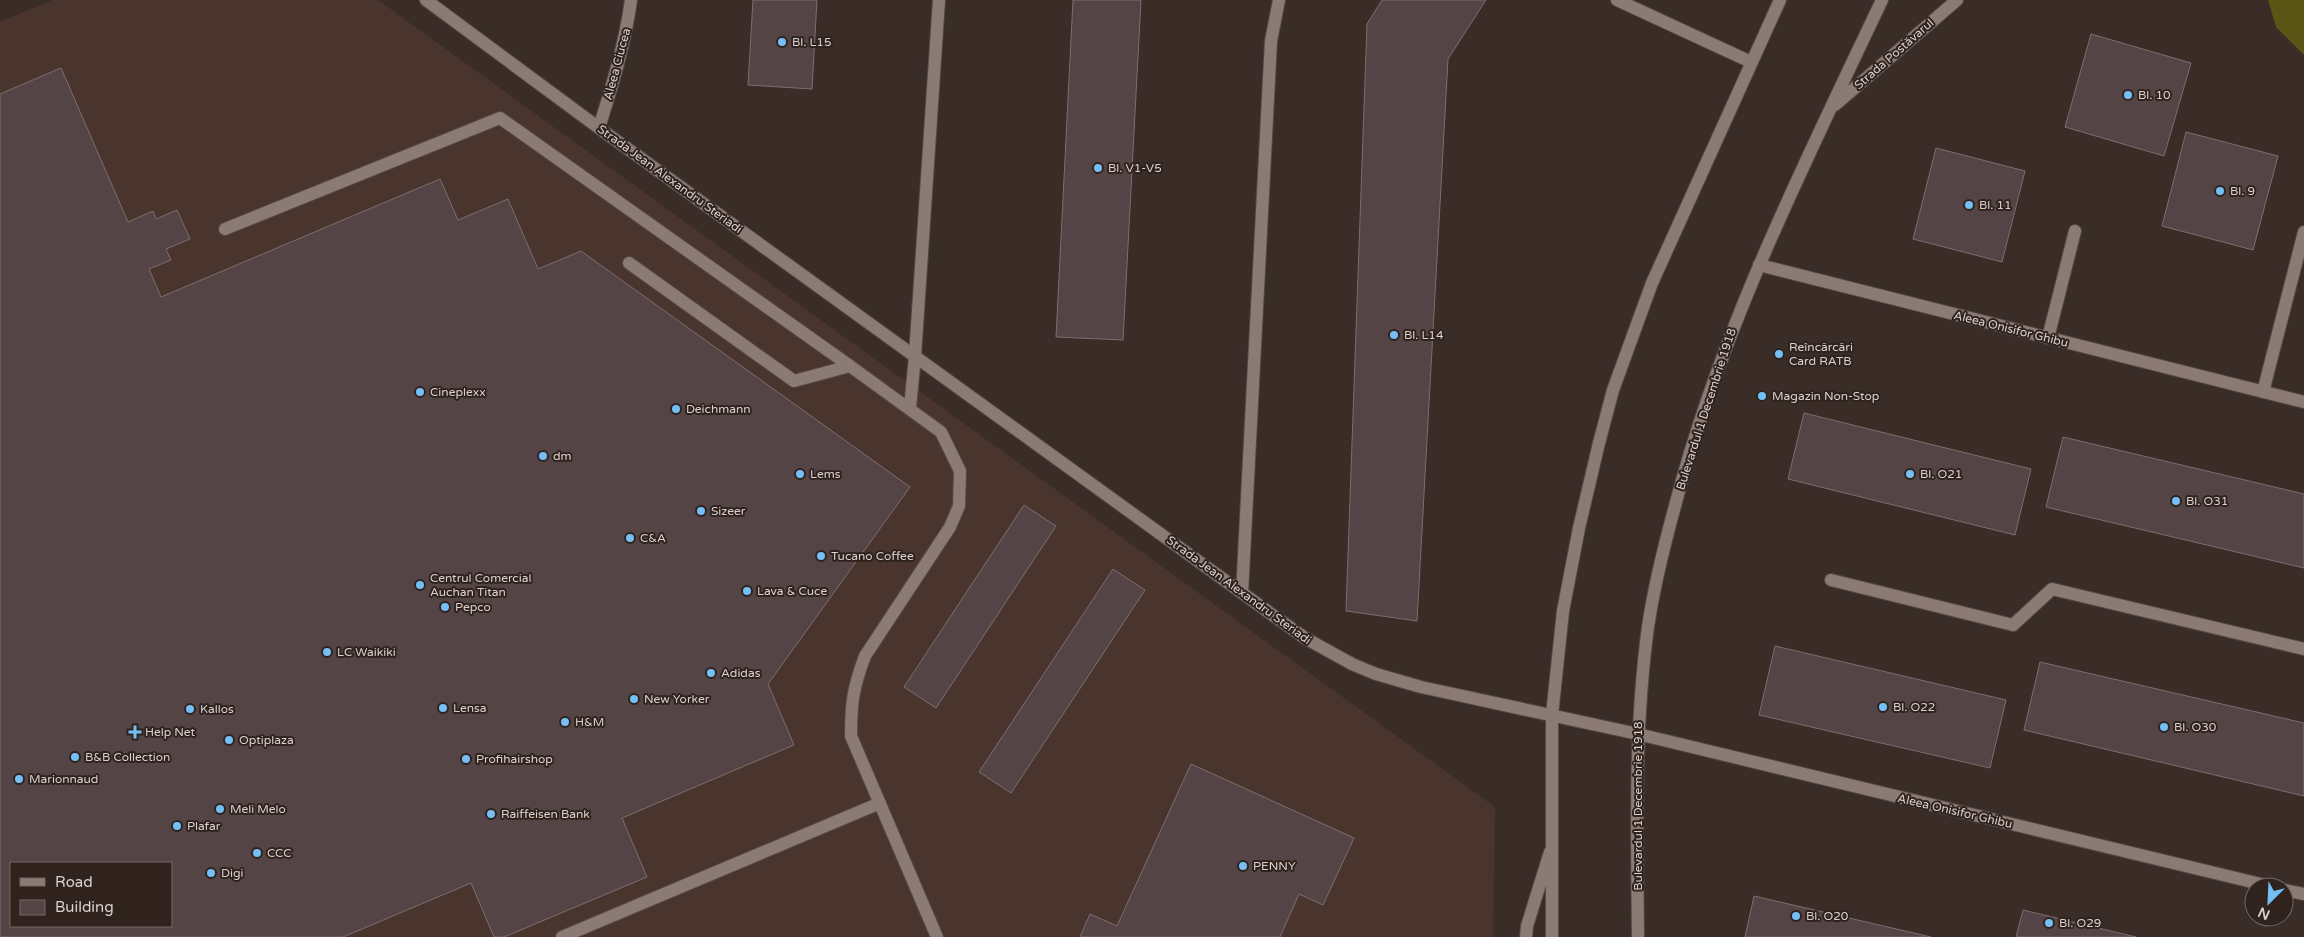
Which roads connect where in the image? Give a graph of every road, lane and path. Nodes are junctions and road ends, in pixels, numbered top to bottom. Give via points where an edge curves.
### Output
1 (426, 0) edge
2 (631, 0) edge
3 (939, 0) edge
4 (1279, 0) edge
5 (1617, 0) edge
6 (1780, 0) edge
7 (1882, 0) edge
8 (1957, 0) edge
9 (1751, 62) junction
10 (1831, 108) junction
11 (599, 128) junction
12 (225, 229) dead end
13 (2075, 231) dead end
14 (2304, 232) edge
15 (629, 263) dead end
16 (1760, 265) junction
17 (2048, 338) junction
18 (914, 356) junction
19 (850, 366) junction
20 (2263, 392) junction
21 (2304, 402) edge
22 (910, 408) junction
23 (1832, 580) dead end
24 (1242, 593) junction
25 (2304, 649) edge
26 (1552, 716) junction
27 (1638, 734) junction
28 (880, 803) junction
29 (1552, 848) junction
30 (2244, 880) edge
31 (562, 937) edge
32 (937, 937) edge
33 (1526, 937) edge
34 (1552, 937) edge
35 (1638, 937) edge

1 - 11 street, Strada Jean Alexandru Steriadi
2 - 11 street, Aleea Ciucea via 619,61
3 - 18 street
4 - 24 street via 1272,41
5 - 9 street
6 - 9 street
7 - 10 street, Bulevardul 1 Decembrie 1918
8 - 10 street, Strada Postăvarul
9 - 26 street via 1652,282 1614,390 1566,593
10 - 16 street, Bulevardul 1 Decembrie 1918
11 - 18 street, Strada Jean Alexandru Steriadi
12 - 19 street via 500,118
13 - 17 street
14 - 20 street
15 - 19 street via 794,381
16 - 17 street, Aleea Onisifor Ghibu
16 - 27 street, Bulevardul 1 Decembrie 1918 via 1699,422 1668,531 1648,624
17 - 20 street, Aleea Onisifor Ghibu
18 - 22 street
18 - 24 street, Strada Jean Alexandru Steriadi
19 - 22 street
20 - 21 street, Aleea Onisifor Ghibu
22 - 28 street via 942,432 960,471 959,506 950,526 864,656 856,680 851,704 851,736
23 - 25 street via 2013,625 2052,589
24 - 26 street, Strada Jean Alexandru Steriadi via 1304,638 1376,674
26 - 27 street, Strada Jean Alexandru Steriadi
26 - 29 street
27 - 30 street, Aleea Onisifor Ghibu
27 - 35 street, Bulevardul 1 Decembrie 1918
28 - 31 street
28 - 32 street
29 - 33 street via 1526,926
29 - 34 street

